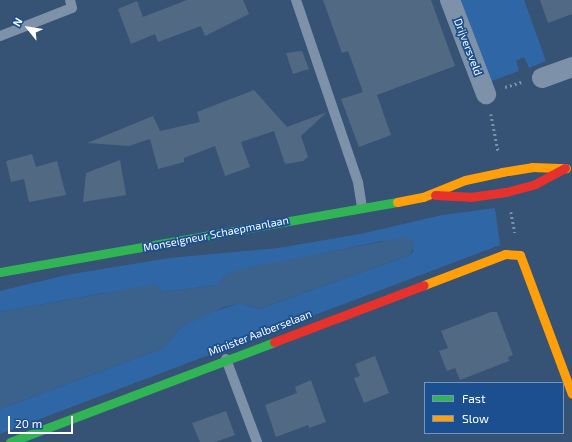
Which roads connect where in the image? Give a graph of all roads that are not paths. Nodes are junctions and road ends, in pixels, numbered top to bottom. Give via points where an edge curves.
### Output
1 (70, 0) edge
2 (296, 0) edge
3 (450, 0) edge
4 (0, 36) edge
5 (572, 67) edge
6 (542, 78) road end
7 (486, 94) road end
8 (569, 167) edge
9 (432, 195) junction
10 (362, 207) junction
11 (0, 272) edge
12 (226, 359) junction
13 (572, 394) edge
14 (10, 442) edge
15 (257, 442) edge

1 - 4 lane via 72,8
2 - 10 lane via 358,182
3 - 7 street, Drijversveld
5 - 6 street
8 - 9 main road, Monseigneur Schaepmanlaan via 532,166 502,172 465,180
8 - 9 main road, Monseigneur Schaepmanlaan via 535,184 506,192 470,197
9 - 10 main road, Monseigneur Schaepmanlaan
10 - 11 main road, Monseigneur Schaepmanlaan
12 - 13 main road, Minister Aalberselaan via 505,254 520,255
12 - 14 main road, Minister Aalberselaan
12 - 15 lane

